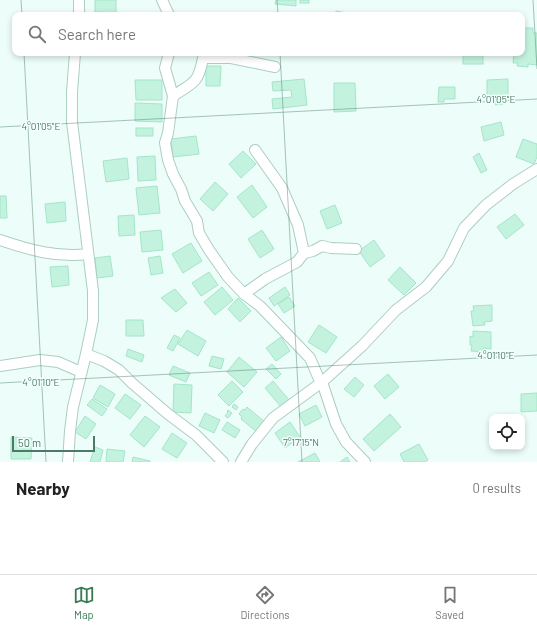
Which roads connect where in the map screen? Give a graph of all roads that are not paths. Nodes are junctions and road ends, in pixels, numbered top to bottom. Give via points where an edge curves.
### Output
1 (79, 0) edge
2 (162, 0) edge
3 (78, 12) edge
4 (168, 12) edge
5 (75, 56) edge
6 (168, 56) edge
7 (275, 67) dead end
8 (173, 96) junction
9 (255, 150) dead end
10 (537, 169) edge
11 (0, 240) edge
12 (356, 249) dead end
13 (304, 253) junction
14 (88, 254) junction
15 (244, 294) junction
16 (86, 354) junction
17 (0, 366) edge
18 (81, 372) junction
19 (322, 382) junction
20 (68, 462) edge
21 (223, 462) edge
22 (241, 462) edge
23 (365, 462) edge

1 - 3 street
2 - 4 street
5 - 14 street via 72,122
6 - 8 street via 165,68
7 - 8 street via 231,58 203,58 196,82
8 - 15 street via 165,142 173,174 197,221 208,250
9 - 13 street via 282,188 298,225
10 - 19 street via 486,205 464,228 448,261 426,287 396,310 362,346
11 - 14 street via 26,249 58,255
12 - 13 street via 322,246
13 - 15 street via 297,262
14 - 16 street via 93,291 93,320
15 - 19 street via 260,306 310,358
16 - 18 street
16 - 21 street via 119,370 168,414 196,435
17 - 18 street via 40,360 58,362
18 - 20 street via 73,407
19 - 22 street via 273,418
19 - 23 street via 336,424 346,442

